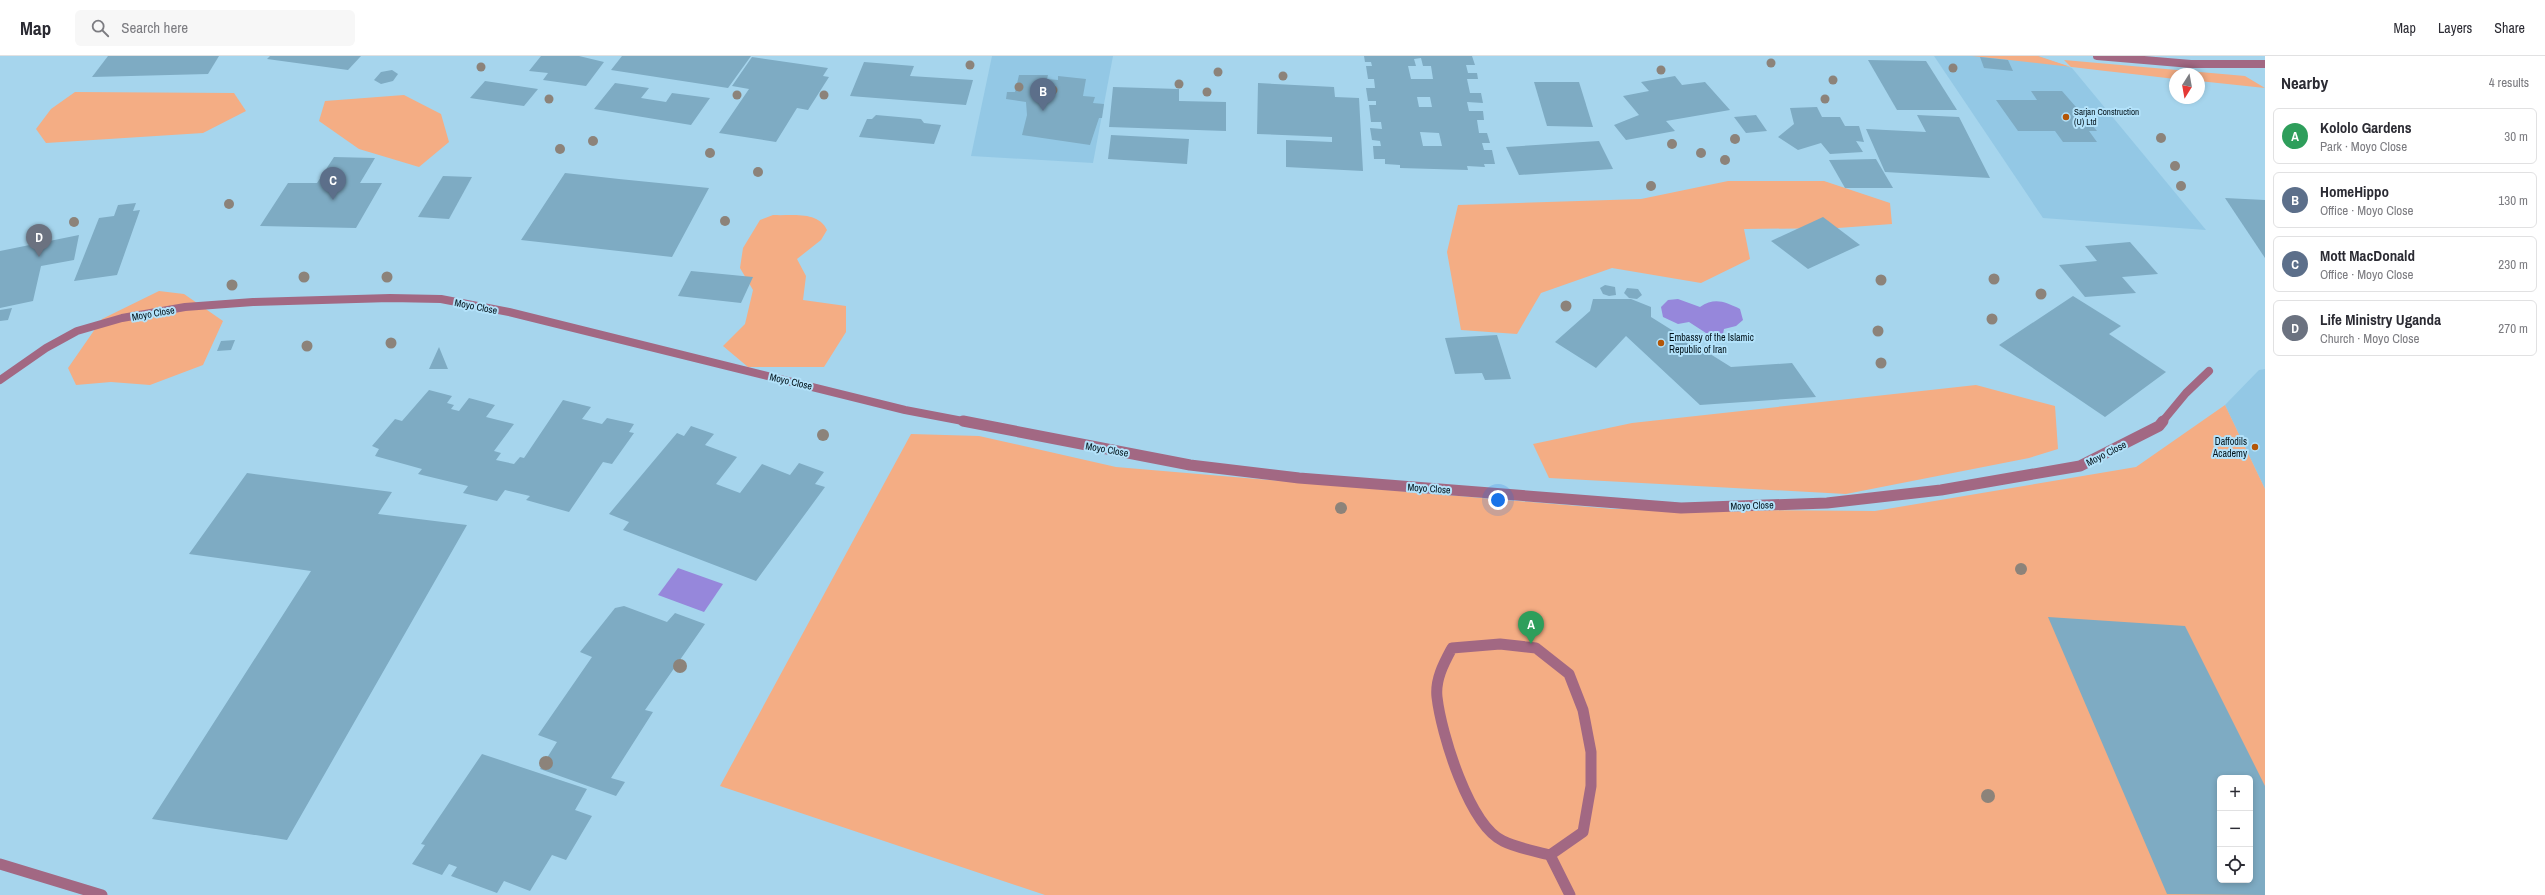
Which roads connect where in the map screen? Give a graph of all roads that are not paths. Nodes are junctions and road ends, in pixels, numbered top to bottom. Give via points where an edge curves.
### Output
1 (2097, 56) edge
2 (2265, 64) edge
3 (2209, 371) dead end
4 (0, 380) edge
5 (1550, 855) junction
6 (0, 864) edge
7 (102, 895) edge
8 (1570, 895) edge

1 - 2 street via 2191,64
3 - 4 street, Moyo Close via 2158,426 2080,466 1941,490 1827,503 1681,508 1299,478 1190,465 905,410 509,312 441,299 253,302 185,307 122,318 77,331 46,348
5 - 5 street via 1583,832 1591,786 1591,752 1583,710 1569,674 1536,648 1500,644 1452,648 1441,668 1437,696 1453,761 1475,814 1502,841
5 - 8 street
6 - 7 street

